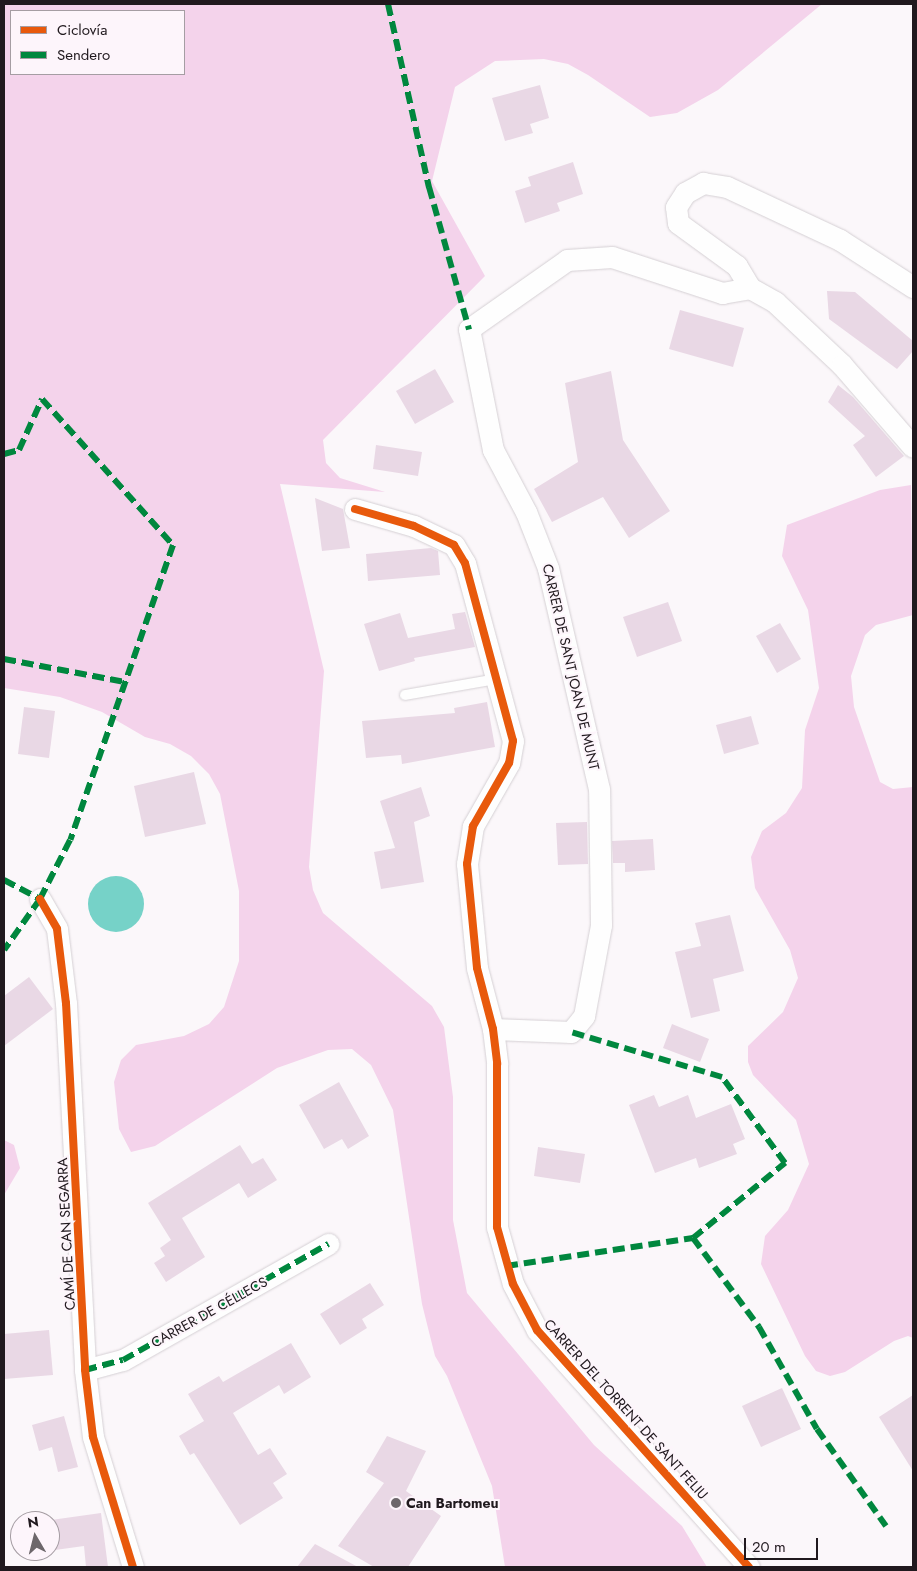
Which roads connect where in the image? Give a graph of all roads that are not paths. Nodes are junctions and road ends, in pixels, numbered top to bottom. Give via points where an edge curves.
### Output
1 (913, 287) edge
2 (750, 288) junction
3 (913, 447) edge
4 (356, 509) dead end
5 (497, 679) junction
6 (405, 695) dead end
7 (40, 899) dead end
8 (493, 1029) junction
9 (328, 1244) dead end
10 (85, 1370) junction
11 (132, 1567) edge
12 (749, 1567) edge

1 - 2 street via 840,240 727,187 703,183 685,192 676,207 678,223 738,266
2 - 3 street via 774,302 842,366
2 - 8 street, CARRER DE SANT JOAN DE MUNT via 722,293 612,257 567,260 469,329 493,450 526,512 548,568 599,789 601,925 584,1016 571,1032
4 - 5 street, CARRER DEL TORRENT DE SANT FELIU via 414,526 454,546 466,564
5 - 6 lane
5 - 8 street, CARRER DEL TORRENT DE SANT FELIU via 513,741 509,763 473,826 467,864 477,968
7 - 10 street, CAMÍ DE CAN SEGARRA via 57,929 66,1003
8 - 12 street, CARRER DEL TORRENT DE SANT FELIU via 497,1064 497,1227 512,1284 537,1330
9 - 10 street, CARRER DE CÉLLECS via 123,1360
10 - 11 street, CAMÍ DE CAN SEGARRA via 93,1437

